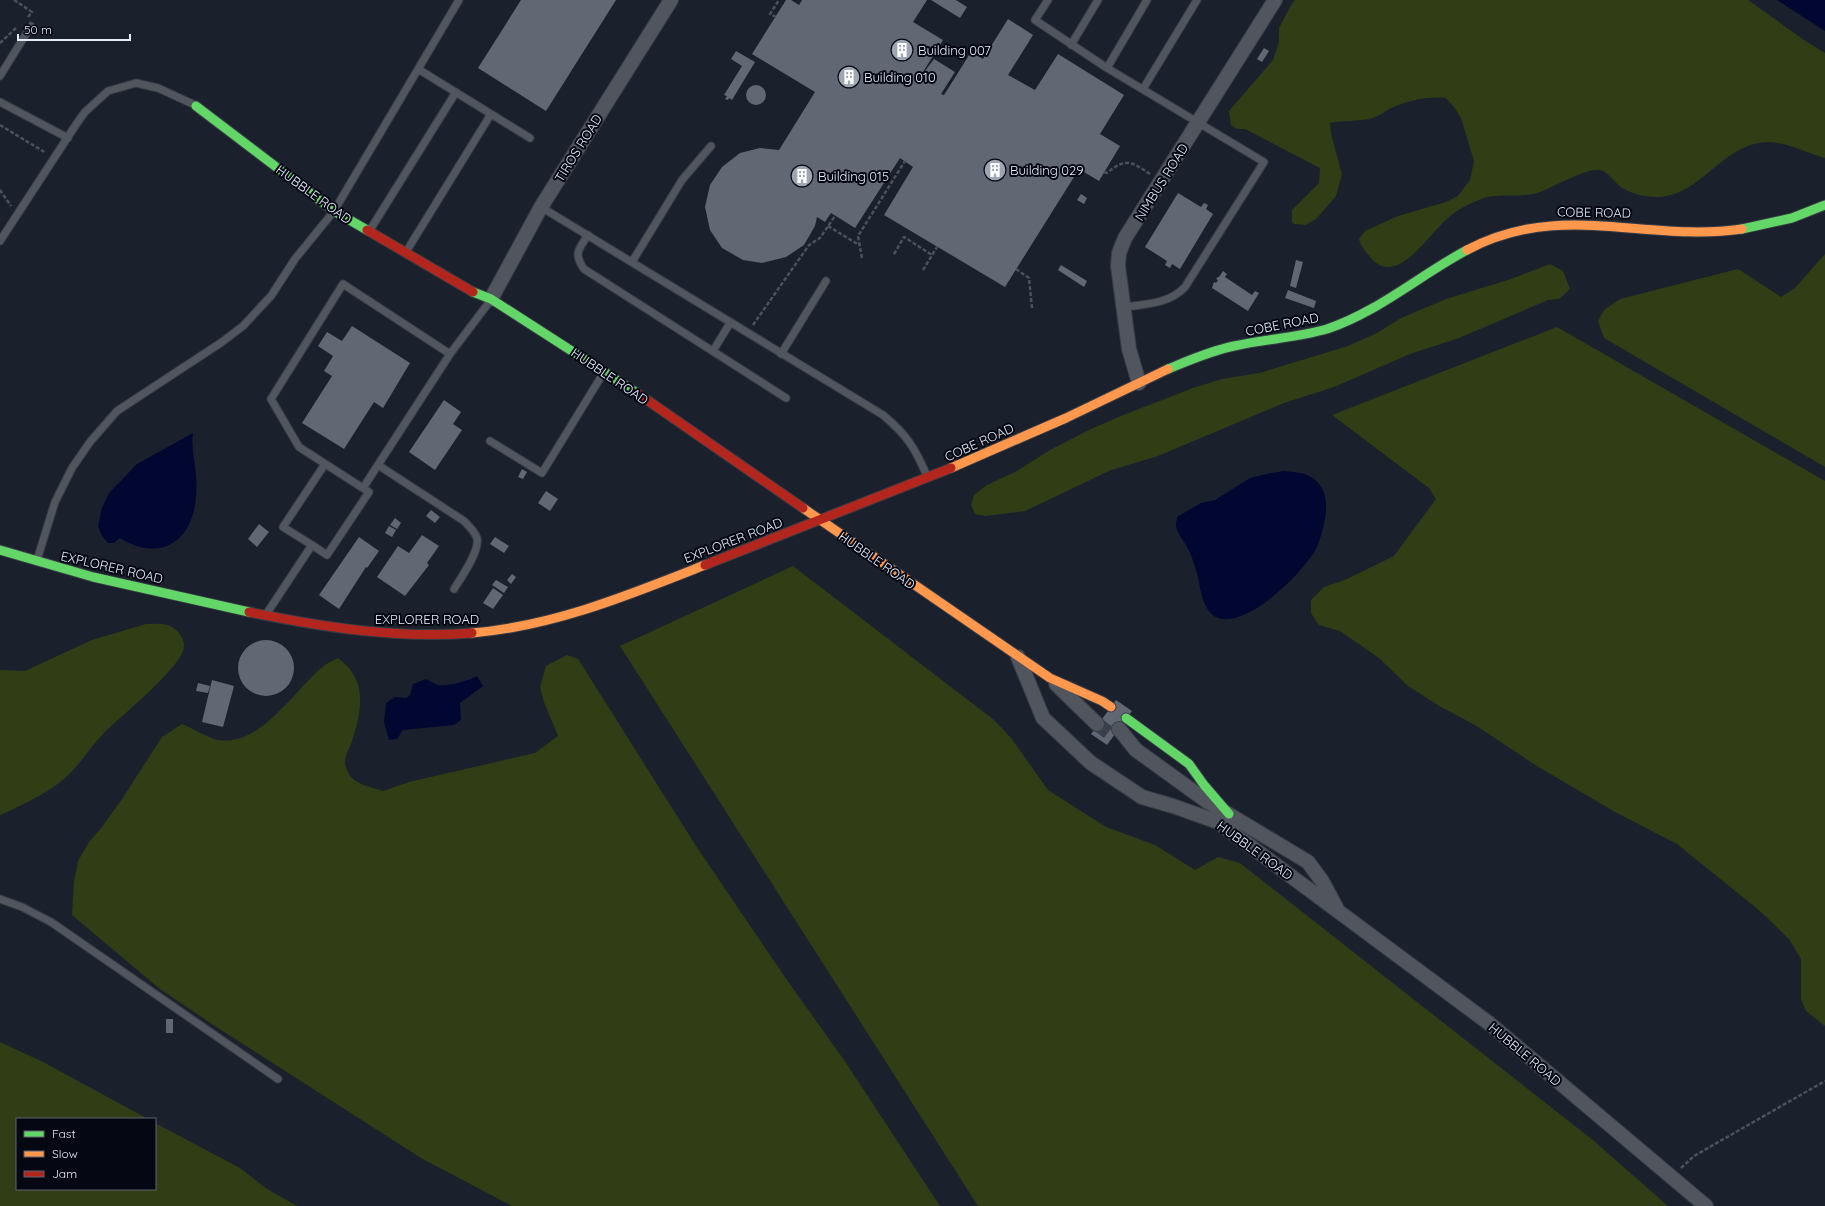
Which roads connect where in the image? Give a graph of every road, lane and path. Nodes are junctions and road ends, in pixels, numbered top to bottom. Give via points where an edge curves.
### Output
1 (14, 0) edge
2 (459, 0) edge
3 (671, 0) edge
4 (779, 0) edge
5 (1048, 0) edge
6 (1098, 0) edge
7 (1147, 0) edge
8 (1197, 0) edge
9 (1275, 0) edge
10 (776, 16) dead end
11 (26, 19) dead end
12 (20, 24) dead end
13 (31, 26) dead end
14 (0, 43) edge
15 (1072, 45) junction
16 (1107, 68) junction
17 (418, 69) junction
18 (0, 76) edge
19 (1143, 90) junction
20 (456, 92) junction
21 (0, 102) edge
22 (196, 106) joint
23 (491, 114) junction
24 (1198, 123) junction
25 (0, 125) edge
26 (68, 138) junction
27 (530, 138) dead end
28 (63, 145) junction
29 (711, 146) dead end
30 (905, 161) dead end
31 (1104, 172) dead end
32 (1154, 177) dead end
33 (0, 190) edge
34 (1825, 205) edge
35 (12, 207) dead end
36 (541, 207) junction
37 (334, 211) junction
38 (835, 216) dead end
39 (828, 226) junction
40 (369, 231) junction
41 (588, 235) junction
42 (0, 241) edge
43 (859, 245) junction
44 (937, 247) dead end
45 (406, 253) junction
46 (894, 254) dead end
47 (932, 255) junction
48 (862, 258) dead end
49 (632, 262) junction
50 (923, 270) dead end
51 (1016, 270) dead end
52 (826, 281) dead end
53 (491, 299) junction
54 (1125, 307) junction
55 (1032, 308) dead end
56 (730, 323) junction
57 (747, 333) junction
58 (713, 351) junction
59 (450, 354) junction
60 (781, 354) junction
61 (605, 371) junction
62 (1139, 383) junction
63 (786, 398) dead end
64 (490, 441) dead end
65 (325, 464) junction
66 (378, 465) junction
67 (928, 478) junction
68 (363, 488) junction
69 (821, 520) junction
70 (312, 545) junction
71 (0, 550) edge
72 (36, 562) junction
73 (454, 589) dead end
74 (265, 615) junction
75 (1018, 657) junction
76 (1050, 678) junction
77 (1104, 716) joint
78 (1119, 728) joint
79 (1229, 814) junction
80 (0, 899) edge
81 (1338, 911) junction
82 (278, 1079) dead end
83 (1825, 1082) edge
84 (1672, 1177) junction
85 (1706, 1206) edge

1 - 11 path via 32,12
2 - 17 lane
3 - 36 street, TIROS ROAD
4 - 10 path via 770,14
5 - 15 lane via 1035,20
6 - 15 lane
7 - 16 lane
8 - 19 lane
9 - 24 street, NIMBUS ROAD
12 - 14 path
13 - 18 lane
15 - 16 lane
16 - 19 lane
17 - 20 lane
17 - 37 lane
19 - 24 lane
20 - 23 lane
20 - 40 lane
21 - 26 lane
22 - 26 lane via 158,88 136,83 108,91 85,112
22 - 37 street, HUBBLE ROAD
23 - 27 lane
23 - 45 lane
24 - 54 street, NIMBUS ROAD via 1125,238 1119,253 1118,266
24 - 54 lane via 1264,162 1185,287 1167,300
25 - 28 path via 46,153 49,149
26 - 28 lane
28 - 42 lane
29 - 49 lane via 682,180
30 - 43 path via 858,236
31 - 32 path via 1107,173 1126,162 1134,163
33 - 35 path
34 - 62 street, COBE ROAD via 1784,221 1714,232 1591,223 1558,223 1524,228 1494,237 1466,250 1366,312 1337,326 1307,335 1219,349
36 - 41 lane
36 - 53 street, TIROS ROAD
37 - 40 street, HUBBLE ROAD
37 - 72 lane via 295,259 271,296 243,326 117,411 90,442 72,468 55,502
38 - 39 path
39 - 43 path
39 - 57 path via 820,238 809,245
40 - 45 street, HUBBLE ROAD
41 - 49 lane
41 - 58 lane via 577,252 578,260 584,269
43 - 48 path
44 - 47 path
45 - 53 street, HUBBLE ROAD via 472,291
46 - 47 path via 904,237
47 - 50 path
49 - 56 lane
51 - 55 path via 1029,278
52 - 60 lane
53 - 59 lane
53 - 61 street, HUBBLE ROAD
54 - 62 street, NIMBUS ROAD via 1129,349
56 - 57 lane
56 - 58 lane
57 - 60 lane
58 - 63 lane
59 - 65 lane via 343,284 271,399 299,447
59 - 66 lane
60 - 67 lane via 883,415 902,431 917,452
61 - 64 lane via 542,473
61 - 69 street, HUBBLE ROAD
62 - 67 street, COBE ROAD
65 - 68 lane
65 - 70 lane via 283,526
66 - 68 lane
66 - 73 lane via 464,520 474,533 477,540 476,548
67 - 69 street, COBE ROAD
68 - 70 lane via 369,492 327,555
69 - 74 street, EXPLORER ROAD via 586,610 548,621 493,631 443,635 388,634 333,629
69 - 75 street, HUBBLE ROAD
70 - 74 lane
71 - 72 street, EXPLORER ROAD
72 - 74 street, EXPLORER ROAD
75 - 76 street, HUBBLE ROAD
75 - 81 street, HUBBLE ROAD via 1043,718 1091,764 1142,798 1218,822
76 - 77 street, HUBBLE ROAD via 1066,695
76 - 77 street, HUBBLE ROAD via 1102,701
78 - 79 street, HUBBLE ROAD via 1136,750 1208,802
78 - 79 street, HUBBLE ROAD via 1189,764
79 - 81 street, HUBBLE ROAD via 1308,862 1322,881
80 - 82 lane via 51,922
81 - 84 street, HUBBLE ROAD via 1490,1024
83 - 84 path via 1694,1156
84 - 85 street, HUBBLE ROAD

